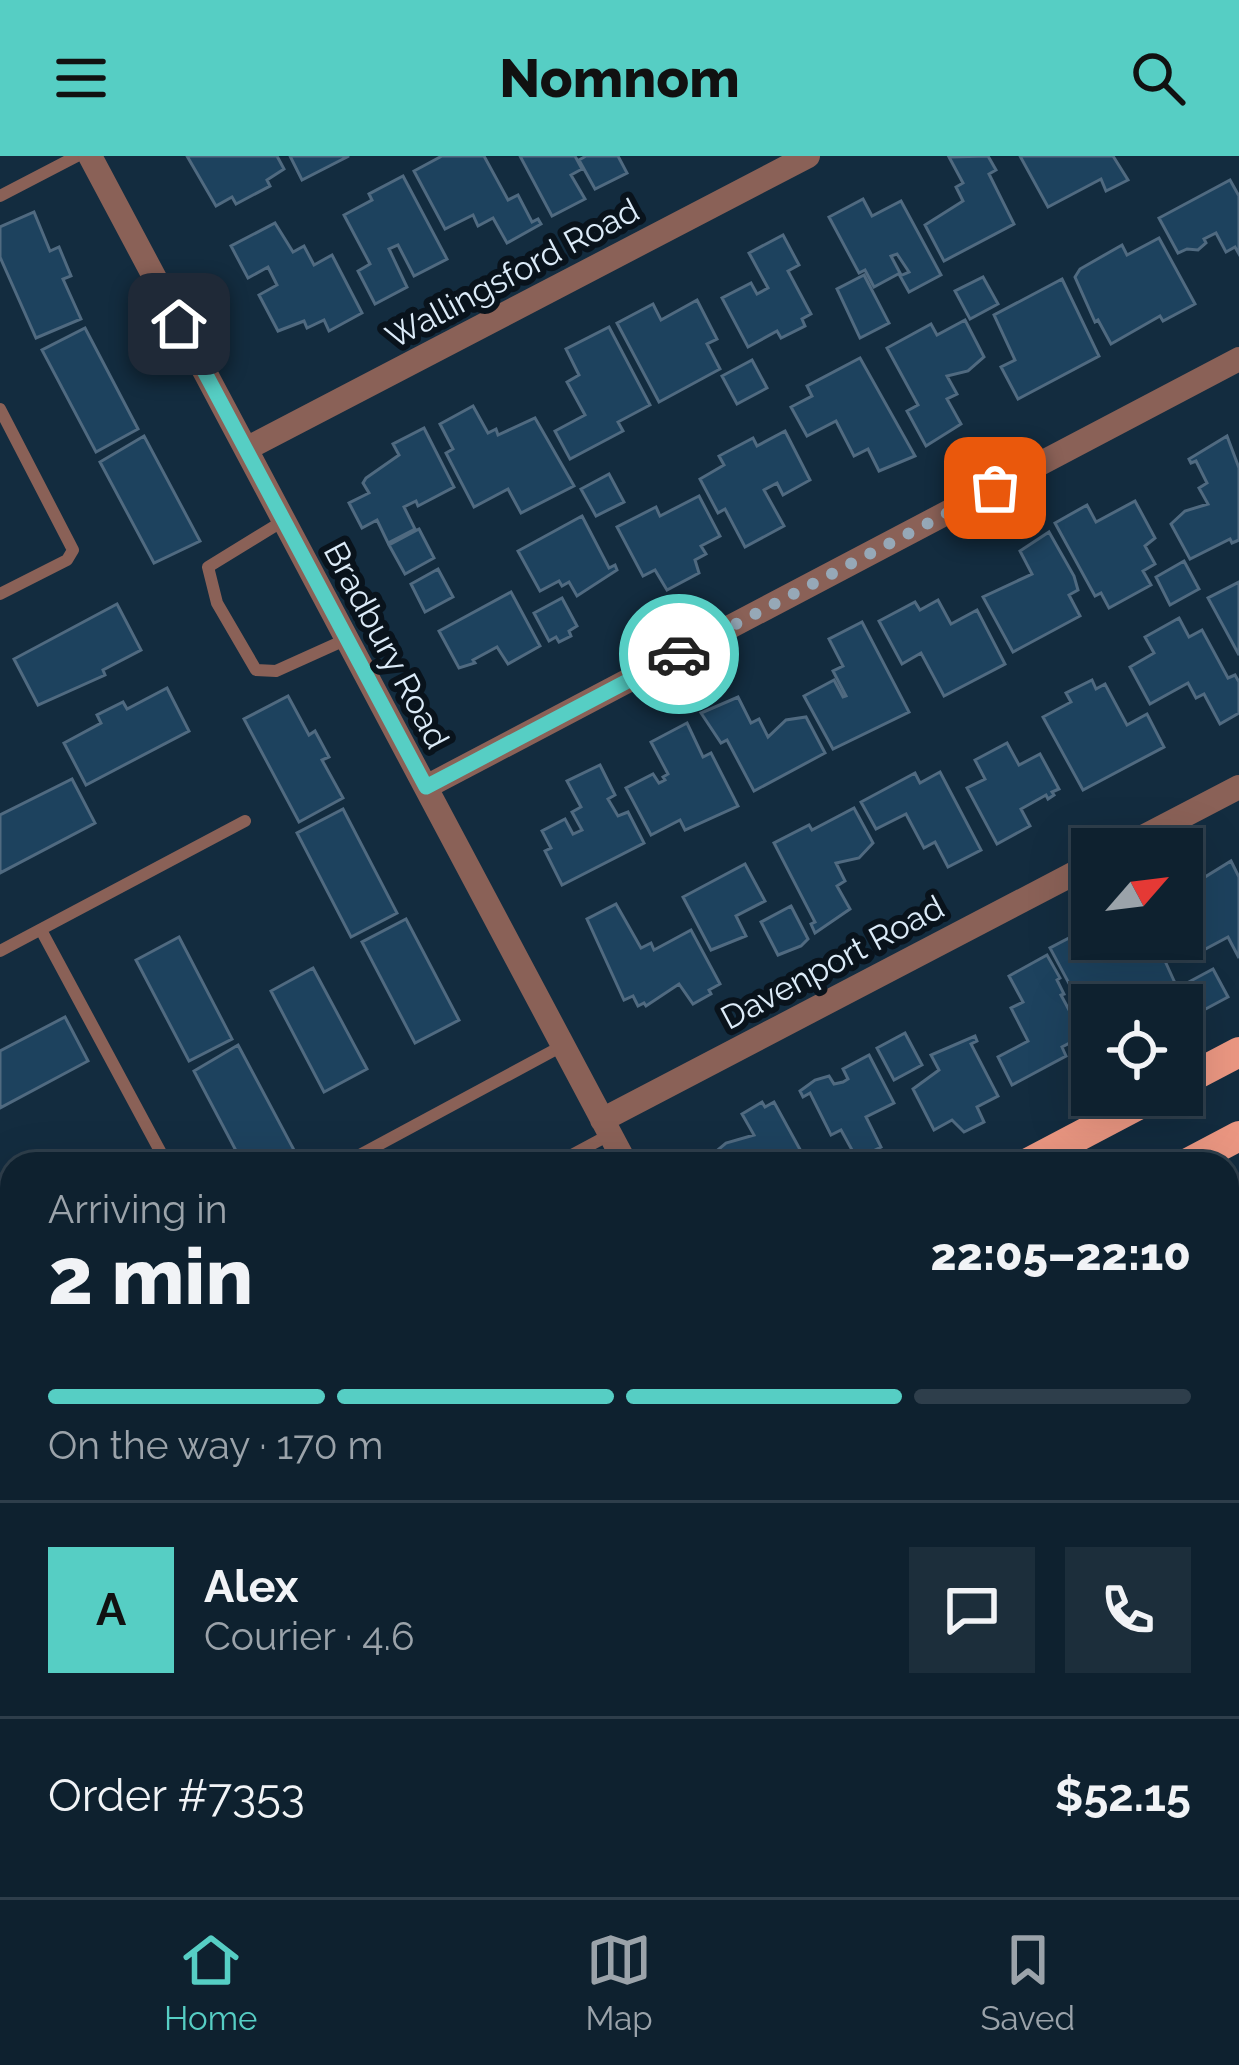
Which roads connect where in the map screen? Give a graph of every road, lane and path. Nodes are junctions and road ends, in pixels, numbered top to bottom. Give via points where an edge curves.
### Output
1 (77, 156) edge
2 (90, 156) edge
3 (808, 156) edge
4 (0, 196) edge
5 (1239, 359) edge
6 (0, 409) edge
7 (246, 449) junction
8 (284, 520) junction
9 (0, 593) edge
10 (347, 639) junction
11 (426, 787) junction
12 (1239, 787) edge
13 (245, 820) dead end
14 (1160, 828) edge
15 (1071, 875) edge
16 (41, 930) junction
17 (0, 951) edge
18 (563, 1046) junction
19 (1239, 1052) edge
20 (1203, 1071) edge
21 (1117, 1116) edge
22 (606, 1127) junction
23 (1239, 1136) edge
24 (161, 1152) edge
25 (365, 1152) edge
26 (572, 1152) edge
27 (620, 1152) edge
28 (1049, 1152) edge
29 (1209, 1152) edge

1 - 4 lane
2 - 7 street, Bradbury Road
3 - 7 street, Wallingsford Road
5 - 11 street
6 - 9 lane via 73,550 68,560
7 - 8 street, Bradbury Road
8 - 10 street, Bradbury Road
8 - 10 lane via 208,567 217,603 256,670 276,671
10 - 11 street, Bradbury Road
11 - 18 street, Bradbury Road
12 - 14 street
13 - 16 lane
15 - 22 street, Davenport Road
16 - 17 lane
16 - 24 lane
18 - 22 street, Bradbury Road
18 - 25 lane
19 - 20 main road
21 - 28 main road
22 - 26 lane
22 - 27 street, Bradbury Road
23 - 29 main road

